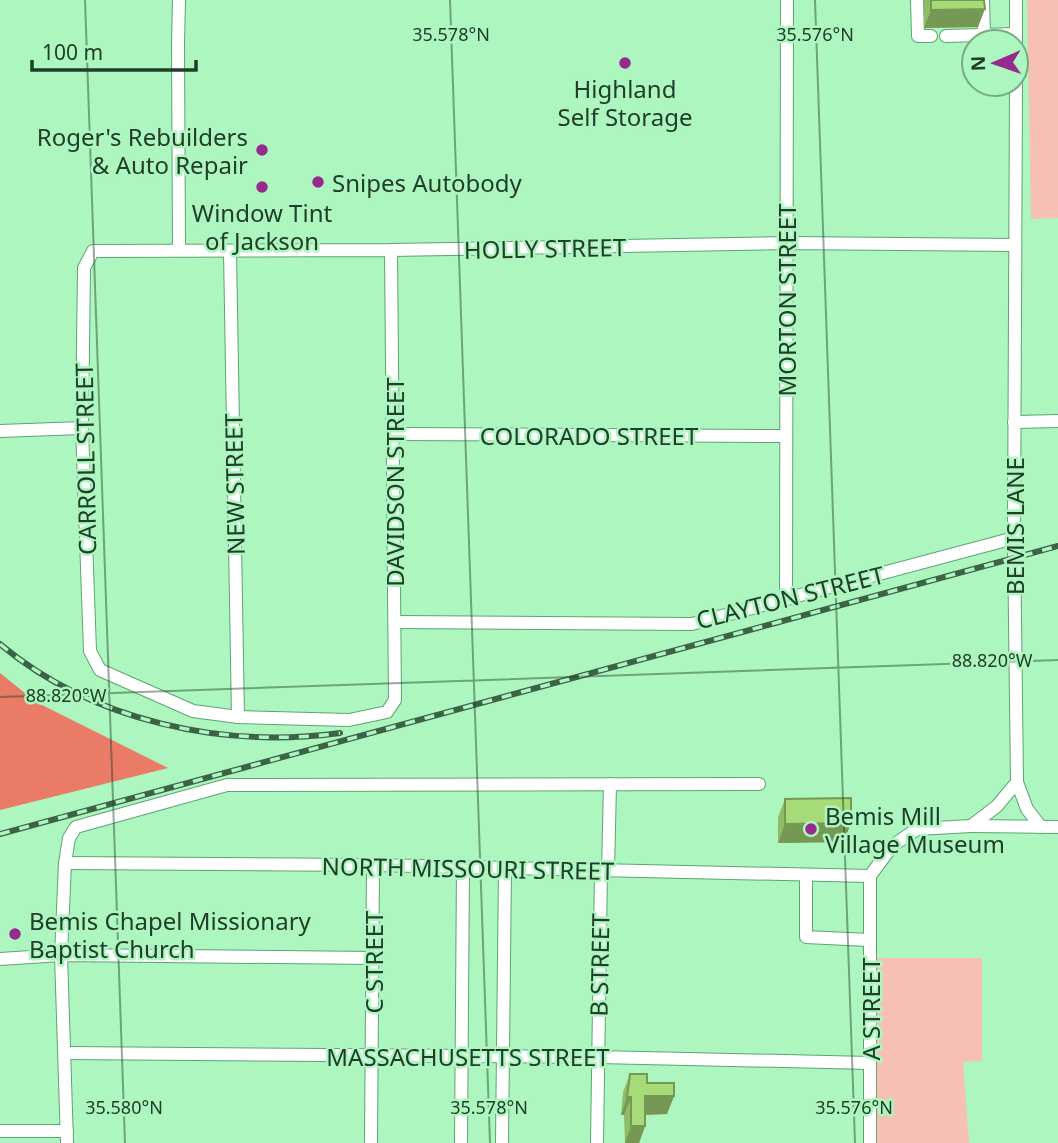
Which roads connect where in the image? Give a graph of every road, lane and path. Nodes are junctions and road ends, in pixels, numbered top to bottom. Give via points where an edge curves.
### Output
1 (180, 0) edge
2 (787, 0) edge
3 (917, 0) edge
4 (983, 0) edge
5 (1016, 0) edge
6 (984, 28) edge
7 (1016, 28) edge
8 (960, 36) edge
9 (1016, 98) edge
10 (787, 243) junction
11 (1015, 244) junction
12 (179, 249) junction
13 (391, 250) junction
14 (230, 251) junction
15 (84, 268) joint
16 (1058, 421) edge
17 (1014, 422) junction
18 (82, 428) junction
19 (0, 431) edge
20 (394, 434) junction
21 (785, 436) junction
22 (1013, 538) junction
23 (786, 600) junction
24 (395, 622) junction
25 (238, 717) junction
26 (1017, 782) junction
27 (610, 784) junction
28 (759, 784) dead end
29 (971, 827) junction
30 (1041, 827) junction
31 (1058, 827) edge
32 (65, 863) junction
33 (373, 865) junction
34 (463, 867) junction
35 (505, 868) junction
36 (605, 871) junction
37 (806, 875) junction
38 (870, 876) junction
39 (869, 940) junction
40 (61, 955) junction
41 (0, 958) edge
42 (373, 958) junction
43 (65, 1053) junction
44 (372, 1055) junction
45 (461, 1056) junction
46 (503, 1056) junction
47 (598, 1057) junction
48 (870, 1062) junction
49 (0, 1131) edge
50 (67, 1137) edge
51 (371, 1143) edge
52 (461, 1143) edge
53 (502, 1143) edge
54 (597, 1143) edge
55 (870, 1143) edge

1 - 12 street
2 - 10 street, MORTON STREET
3 - 8 street via 918,36 945,44 952,36
4 - 6 street
5 - 7 street
9 - 11 street, BEMIS LANE
10 - 11 street, HOLLY STREET
10 - 13 street, HOLLY STREET
10 - 21 street, MORTON STREET
11 - 17 street, BEMIS LANE
12 - 14 street, HOLLY STREET
12 - 15 street, HOLLY STREET via 93,251
13 - 14 street, HOLLY STREET
13 - 20 street, DAVIDSON STREET
14 - 25 street, NEW STREET
15 - 18 street, CARROLL STREET
16 - 17 street
17 - 22 street, BEMIS LANE
18 - 19 street
18 - 25 street, CARROLL STREET via 90,650 100,670 193,711
20 - 21 street, COLORADO STREET
20 - 24 street, DAVIDSON STREET
21 - 23 street, MORTON STREET
22 - 23 street, CLAYTON STREET
22 - 26 street, BEMIS LANE
23 - 24 street, CLAYTON STREET via 692,624
24 - 25 street, DAVIDSON STREET via 395,700 387,712 349,720
26 - 29 street
26 - 30 street via 1027,809
27 - 28 street
27 - 32 street via 227,785 76,827
27 - 36 street, B STREET
29 - 30 street
29 - 38 street via 917,829 892,846
30 - 31 street
32 - 33 street, NORTH MISSOURI STREET
32 - 40 street
33 - 34 street, NORTH MISSOURI STREET
33 - 42 street, C STREET
34 - 35 street, NORTH MISSOURI STREET
34 - 45 street
35 - 36 street, NORTH MISSOURI STREET
35 - 46 street
36 - 37 street, NORTH MISSOURI STREET
36 - 47 street, B STREET
37 - 38 street, NORTH MISSOURI STREET
37 - 39 street via 806,937
38 - 39 street, A STREET
39 - 48 street, A STREET
40 - 41 street
40 - 42 street
40 - 43 street
42 - 44 street, C STREET
43 - 44 street, MASSACHUSETTS STREET
43 - 50 street
44 - 45 street, MASSACHUSETTS STREET
44 - 51 street, C STREET
45 - 46 street, MASSACHUSETTS STREET
45 - 52 street
46 - 47 street, MASSACHUSETTS STREET
46 - 53 street
47 - 48 street, MASSACHUSETTS STREET
47 - 54 street, B STREET
48 - 55 street, A STREET
49 - 50 street

